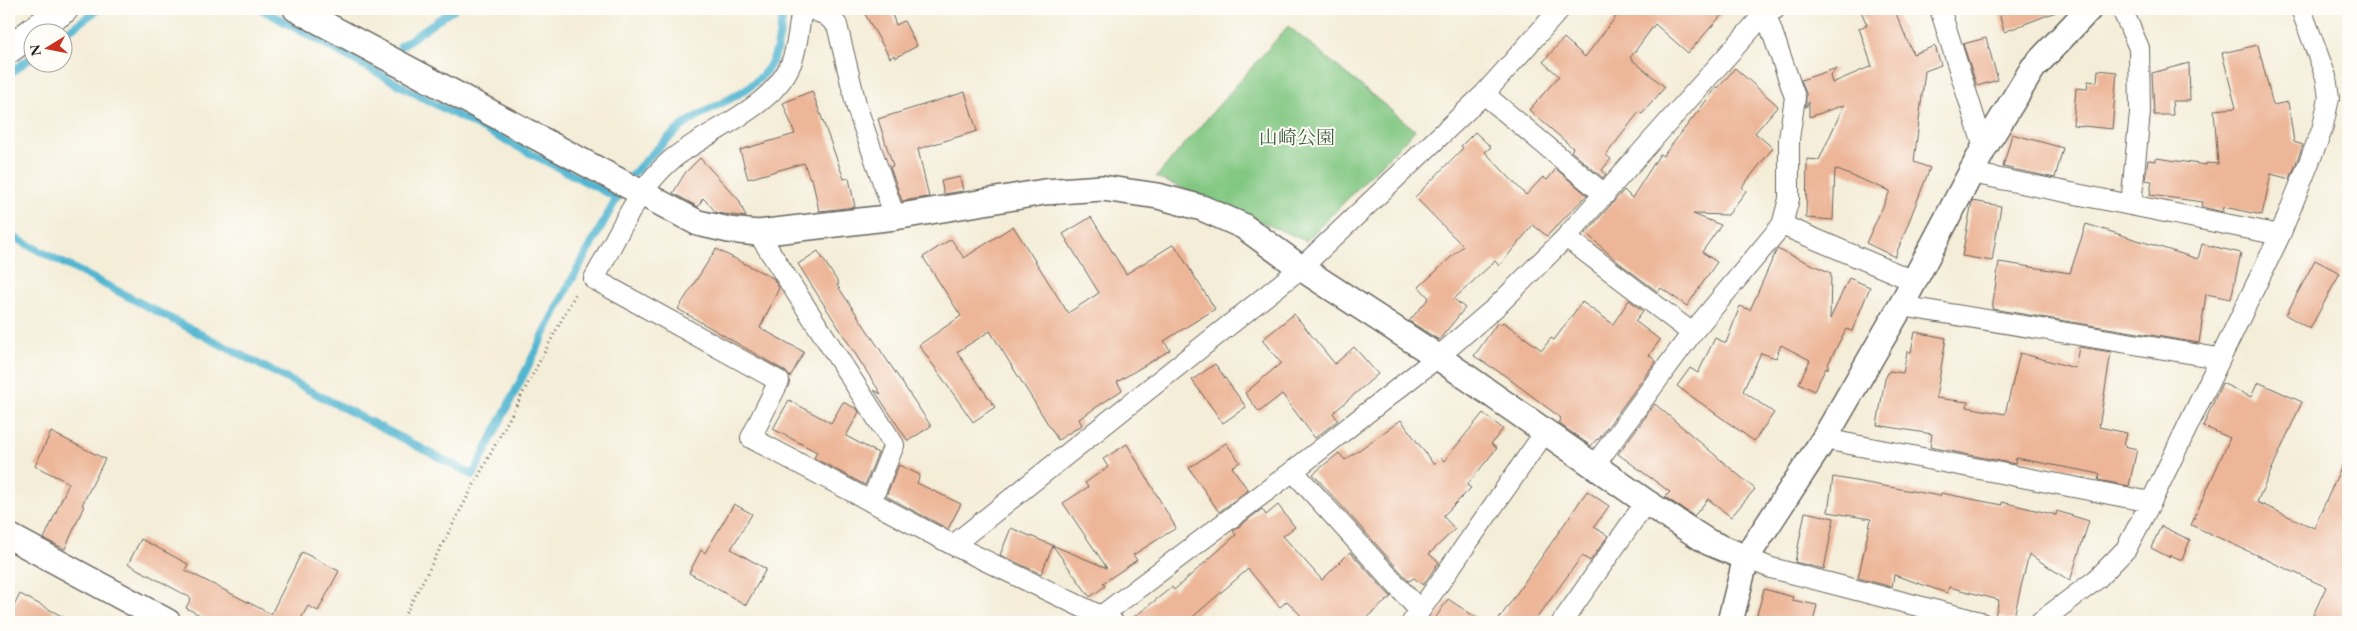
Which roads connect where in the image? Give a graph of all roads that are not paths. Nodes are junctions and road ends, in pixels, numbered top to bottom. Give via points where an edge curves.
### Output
1 (64, 9) edge
2 (296, 9) edge
3 (802, 9) edge
4 (810, 9) edge
5 (1560, 9) edge
6 (1940, 9) edge
7 (2087, 9) edge
8 (2122, 9) edge
9 (2302, 9) edge
10 (1769, 10) edge
11 (9, 49) edge
12 (1484, 94) junction
13 (1984, 148) junction
14 (1971, 173) junction
15 (642, 192) junction
16 (1605, 194) junction
17 (2131, 205) junction
18 (895, 217) junction
19 (1782, 225) junction
20 (758, 232) junction
21 (2280, 236) junction
22 (1566, 237) junction
23 (1301, 268) junction
24 (1914, 281) junction
25 (1901, 306) junction
26 (1692, 333) junction
27 (1438, 356) junction
28 (2219, 358) junction
29 (1545, 432) junction
30 (1824, 439) junction
31 (1594, 466) junction
32 (1293, 471) junction
33 (872, 502) junction
34 (1646, 502) junction
35 (2151, 502) junction
36 (9, 536) edge
37 (953, 545) junction
38 (1746, 558) junction
39 (1416, 617) edge
40 (1107, 619) edge
41 (168, 622) edge
42 (1562, 622) edge
43 (1730, 622) edge
44 (1980, 622) edge
45 (2040, 622) edge

1 - 11 highway
2 - 15 street
3 - 15 street via 793,57 786,74 771,94 670,161
4 - 18 street via 826,14 837,25 857,108
5 - 12 street
6 - 13 street
7 - 13 street via 2033,68
8 - 17 street via 2138,48 2140,112
9 - 21 street via 2326,77 2329,98 2322,130
10 - 16 street
10 - 19 street via 1795,96 1789,139 1789,199
12 - 16 street
12 - 23 street
13 - 14 street
14 - 17 street
14 - 24 street
15 - 20 street via 698,223
15 - 33 street via 594,279 779,382 751,438
16 - 22 street
17 - 21 street
18 - 20 street
18 - 23 street via 1044,192 1102,188 1158,196 1202,208 1243,226
19 - 24 street
19 - 26 street
20 - 33 street via 894,445
21 - 28 street
22 - 26 street
22 - 27 street via 1497,306
23 - 27 street
23 - 37 street
24 - 25 street
25 - 28 street
25 - 30 street
26 - 31 street
27 - 29 street
27 - 32 street
28 - 35 street
29 - 31 street
29 - 39 street
30 - 35 street
30 - 38 street
31 - 34 street
32 - 39 street
32 - 40 street
33 - 37 street
34 - 38 street via 1708,542
34 - 42 street
35 - 45 street via 2126,549 2097,579
36 - 41 street
37 - 40 street
38 - 43 street
38 - 44 street via 1770,568

